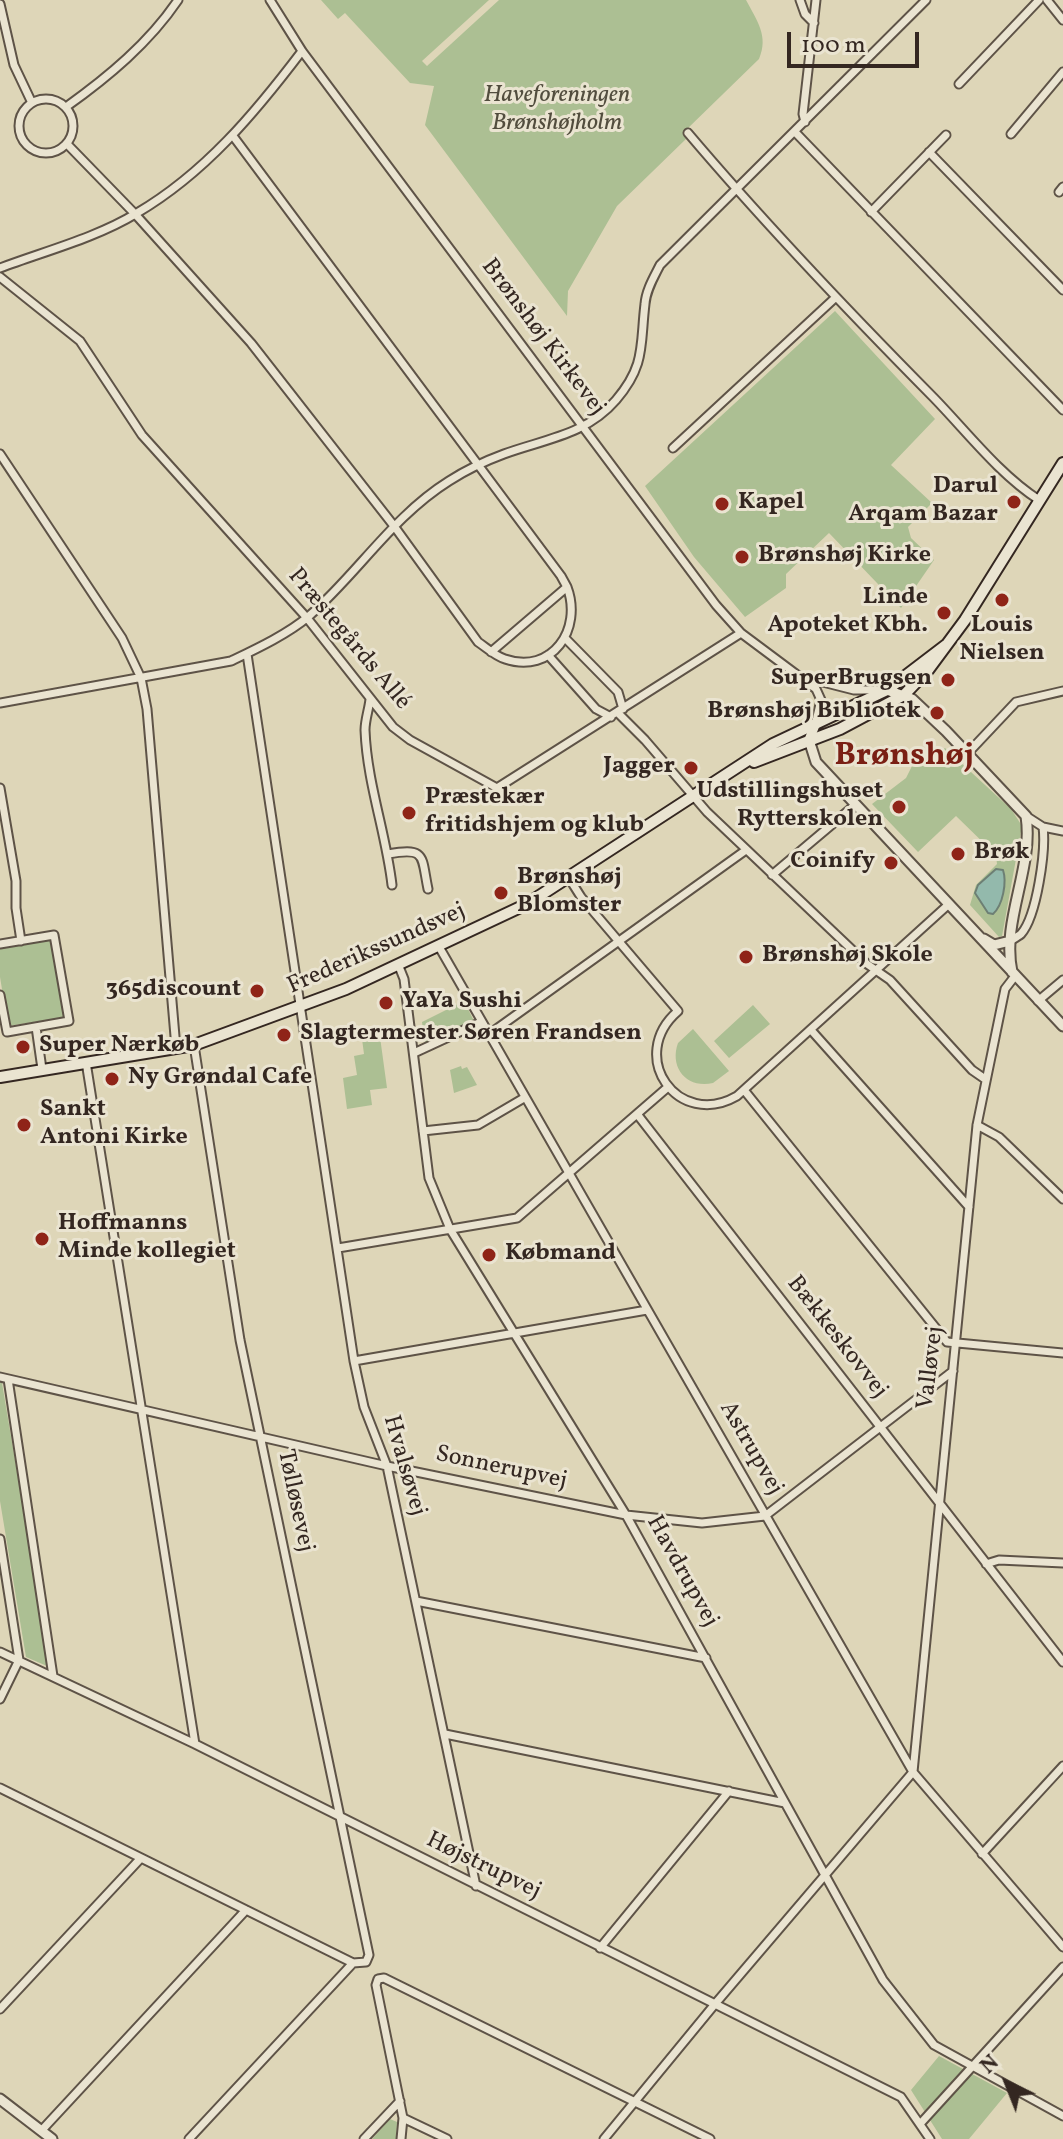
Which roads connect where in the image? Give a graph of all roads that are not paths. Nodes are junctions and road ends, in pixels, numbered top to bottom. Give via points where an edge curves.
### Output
1 (178, 0) edge
2 (270, 0) edge
3 (800, 0) edge
4 (816, 0) edge
5 (926, 0) edge
6 (1039, 0) edge
7 (1047, 0) edge
8 (0, 4) edge
9 (1063, 20) edge
10 (814, 23) junction
11 (302, 51) junction
12 (1063, 72) edge
13 (959, 84) dead end
14 (32, 103) junction
15 (66, 107) junction
16 (805, 122) junction
17 (795, 132) junction
18 (688, 133) dead end
19 (1011, 134) dead end
20 (946, 135) dead end
21 (233, 136) junction
22 (67, 144) junction
23 (929, 152) junction
24 (736, 190) junction
25 (871, 212) junction
26 (135, 214) junction
27 (0, 268) edge
28 (0, 277) edge
29 (1063, 290) edge
30 (835, 298) junction
31 (1063, 410) edge
32 (584, 428) junction
33 (673, 448) dead end
34 (0, 454) edge
35 (1063, 463) edge
36 (478, 465) junction
37 (1039, 500) junction
38 (394, 526) junction
39 (567, 587) junction
40 (307, 618) junction
41 (741, 633) junction
42 (565, 638) junction
43 (946, 645) junction
44 (491, 652) junction
45 (247, 654) junction
46 (548, 655) junction
47 (141, 678) junction
48 (805, 678) junction
49 (887, 690) junction
50 (1063, 691) edge
51 (904, 695) junction
52 (370, 699) junction
53 (0, 703) edge
54 (617, 713) junction
55 (815, 725) junction
56 (809, 740) junction
57 (967, 754) junction
58 (734, 771) junction
59 (0, 788) edge
60 (693, 797) junction
61 (855, 805) junction
62 (1026, 816) junction
63 (1043, 827) junction
64 (1063, 831) edge
65 (746, 850) junction
66 (388, 854) junction
67 (772, 875) junction
68 (569, 878) junction
69 (392, 885) dead end
70 (428, 889) dead end
71 (949, 904) junction
72 (973, 929) junction
73 (21, 941) junction
74 (1010, 941) junction
75 (618, 942) junction
76 (0, 944) edge
77 (438, 945) junction
78 (398, 964) junction
79 (876, 971) junction
80 (1014, 974) junction
81 (1063, 980) edge
82 (0, 995) edge
83 (1038, 1001) junction
84 (300, 1006) junction
85 (481, 1022) junction
86 (1063, 1026) edge
87 (36, 1027) junction
88 (811, 1030) junction
89 (488, 1035) junction
90 (194, 1045) junction
91 (176, 1048) junction
92 (414, 1053) junction
93 (86, 1062) junction
94 (42, 1069) junction
95 (0, 1077) edge
96 (985, 1079) junction
97 (668, 1087) junction
98 (744, 1090) junction
99 (524, 1098) junction
100 (637, 1114) junction
101 (977, 1125) junction
102 (423, 1131) junction
103 (568, 1175) junction
104 (1063, 1199) edge
105 (969, 1207) junction
106 (450, 1229) junction
107 (338, 1248) junction
108 (647, 1310) junction
109 (515, 1332) junction
110 (956, 1342) junction
111 (1063, 1353) edge
112 (354, 1361) junction
113 (953, 1371) junction
114 (4, 1378) edge
115 (141, 1408) junction
116 (879, 1427) junction
117 (260, 1437) junction
118 (387, 1466) junction
119 (938, 1501) junction
120 (626, 1515) junction
121 (765, 1516) junction
122 (0, 1539) edge
123 (1063, 1563) edge
124 (986, 1564) junction
125 (416, 1601) junction
126 (0, 1652) edge
127 (706, 1658) junction
128 (19, 1660) junction
129 (1063, 1662) edge
130 (53, 1676) junction
131 (0, 1699) edge
132 (445, 1734) junction
133 (195, 1744) junction
134 (1063, 1766) edge
135 (913, 1772) junction
136 (0, 1788) edge
137 (729, 1791) junction
138 (785, 1803) junction
139 (341, 1819) junction
140 (982, 1854) junction
141 (140, 1859) junction
142 (825, 1874) junction
143 (476, 1886) junction
144 (246, 1910) junction
145 (1063, 1947) edge
146 (600, 1948) junction
147 (353, 1963) junction
148 (1063, 1967) edge
149 (715, 2004) junction
150 (0, 2009) edge
151 (973, 2066) junction
152 (0, 2099) edge
153 (400, 2101) junction
154 (636, 2102) junction
155 (1063, 2116) edge
156 (403, 2118) junction
157 (920, 2124) junction
158 (41, 2131) junction
159 (52, 2139) edge
160 (189, 2139) edge
161 (364, 2139) edge
162 (401, 2139) edge
163 (447, 2139) edge
164 (604, 2139) edge
165 (710, 2139) edge
166 (930, 2139) edge

1 - 15 street via 139,47
2 - 11 street, Brønshøj Kirkevej
3 - 10 street
4 - 10 street
5 - 16 street
6 - 13 street
7 - 9 street
8 - 14 street via 14,65
10 - 16 street
11 - 21 street
11 - 32 street, Brønshøj Kirkevej
12 - 19 street
14 - 15 street via 50,99
14 - 22 street via 19,119 29,147 49,153
15 - 22 street via 74,126
16 - 17 street
17 - 24 street
17 - 25 street
18 - 24 street
20 - 23 street
21 - 26 street via 198,169
21 - 36 street
22 - 26 street
23 - 25 street
23 - 29 street
24 - 30 street
24 - 32 street via 660,265 648,289 636,372 614,403
25 - 31 street
26 - 27 street
26 - 38 street via 251,343
28 - 40 street, Præstegårds Allé via 80,341 142,435
30 - 33 street
30 - 37 street
32 - 36 street
32 - 41 street, Brønshøj Kirkevej
34 - 47 street via 122,638
35 - 37 main road, Frederikssundsvej
36 - 38 street via 422,500
36 - 39 street
37 - 43 main road, Frederikssundsvej
38 - 40 street
38 - 44 street via 470,632
39 - 42 street via 573,613
39 - 44 street
40 - 45 street
40 - 52 street, Præstegårds Allé
41 - 48 street, Brønshøj Kirkevej
41 - 54 street, Præstegårds Allé
42 - 46 street
42 - 54 street via 618,692
43 - 49 main road, Frederikssundsvej
43 - 51 main road, Frederikssundsvej
44 - 46 street via 519,662
45 - 47 street
45 - 84 street, Hvalsøvej
46 - 54 street via 596,709
47 - 53 street
47 - 91 street
48 - 49 street, Brønshøj Kirkevej via 854,690
48 - 55 street via 820,693
49 - 51 street
49 - 55 main road, Frederikssundsvej
50 - 57 street via 1016,702
51 - 56 main road, Frederikssundsvej via 868,717
51 - 57 street
52 - 54 street, Præstegårds Allé via 410,740 497,788
52 - 66 street via 365,728
54 - 60 street
55 - 56 street
55 - 58 main road, Frederikssundsvej via 773,744
56 - 58 main road, Frederikssundsvej
56 - 61 street via 816,762
57 - 62 street
58 - 60 main road, Frederikssundsvej
59 - 73 street
60 - 65 street
60 - 68 main road, Frederikssundsvej
61 - 67 street
61 - 71 street
62 - 63 street
62 - 74 street via 1027,842
63 - 64 street
63 - 74 street via 1045,843 1029,920
65 - 67 street
65 - 75 street
66 - 69 street
66 - 70 street via 416,852
67 - 79 street
68 - 75 street
68 - 77 main road, Frederikssundsvej via 527,904
71 - 72 street
71 - 79 street
72 - 74 street via 994,945
72 - 80 street
73 - 76 street
73 - 87 street via 54,935 69,1021
74 - 80 street
75 - 89 street
75 - 97 street via 678,1011 660,1033 656,1052
77 - 78 main road, Frederikssundsvej
77 - 85 street, Astrupvej
78 - 84 main road, Frederikssundsvej
78 - 92 street, Havdrupvej
79 - 88 street
79 - 96 street
80 - 83 street
80 - 96 street, Valløvej via 1005,989
81 - 83 street
82 - 87 street via 7,1032
83 - 86 street
84 - 90 main road, Frederikssundsvej
84 - 107 street, Hvalsøvej
85 - 89 street, Astrupvej
85 - 92 street
87 - 94 street
88 - 98 street
88 - 105 street
89 - 99 street, Astrupvej
90 - 91 main road, Frederikssundsvej
90 - 117 street, Tølløsevej
91 - 93 main road, Frederikssundsvej
92 - 102 street, Havdrupvej
93 - 94 main road, Frederikssundsvej
93 - 115 street
94 - 95 main road, Frederikssundsvej
96 - 101 street, Valløvej
97 - 98 street via 701,1105 720,1104
97 - 100 street
98 - 110 street via 931,1324 947,1342
99 - 102 street via 478,1125
99 - 103 street, Astrupvej
100 - 103 street
100 - 116 street, Bækkeskovvej
101 - 104 street via 993,1132
101 - 105 street, Valløvej
102 - 106 street, Havdrupvej via 429,1178
103 - 106 street via 517,1218
103 - 108 street, Astrupvej
105 - 110 street, Valløvej
106 - 107 street
106 - 109 street, Havdrupvej
107 - 112 street, Hvalsøvej
108 - 109 street
108 - 121 street, Astrupvej
109 - 112 street
109 - 120 street, Havdrupvej
110 - 111 street
110 - 113 street, Valløvej
112 - 118 street, Hvalsøvej via 364,1407
113 - 116 street
113 - 119 street, Valløvej
114 - 115 street, Sonnerupvej
114 - 130 street
115 - 117 street, Sonnerupvej
115 - 133 street
116 - 119 street, Bækkeskovvej
116 - 121 street
117 - 118 street, Sonnerupvej
117 - 139 street, Tølløsevej
118 - 120 street, Sonnerupvej
118 - 125 street, Hvalsøvej
119 - 124 street, Bækkeskovvej
119 - 135 street, Valløvej
120 - 121 street, Sonnerupvej via 702,1523
120 - 127 street, Havdrupvej
121 - 135 street, Astrupvej
122 - 128 street
123 - 124 street
124 - 129 street, Bækkeskovvej
125 - 127 street
125 - 132 street, Hvalsøvej
126 - 128 street, Højstrupvej
127 - 138 street, Havdrupvej
128 - 130 street, Højstrupvej
128 - 131 street
130 - 133 street, Højstrupvej
132 - 137 street
132 - 143 street, Hvalsøvej
133 - 139 street, Højstrupvej
134 - 140 street
135 - 140 street, Astrupvej
135 - 142 street
136 - 141 street
137 - 138 street
137 - 146 street
138 - 142 street, Havdrupvej
139 - 143 street, Højstrupvej
139 - 147 street, Tølløsevej via 369,1955 366,1962
140 - 145 street, Astrupvej
141 - 144 street
141 - 150 street
142 - 149 street
142 - 151 street, Havdrupvej via 883,1980 934,2045
143 - 146 street, Højstrupvej
144 - 147 street
144 - 158 street
146 - 149 street, Højstrupvej
147 - 160 street
148 - 151 street
149 - 154 street
149 - 157 street, Højstrupvej via 901,2097
151 - 155 street, Havdrupvej
151 - 157 street
152 - 158 street
153 - 154 street via 376,1985 384,1978
153 - 156 street
153 - 161 street
154 - 164 street
154 - 165 street
156 - 162 street
156 - 163 street
157 - 166 street, Højstrupvej
158 - 159 street

